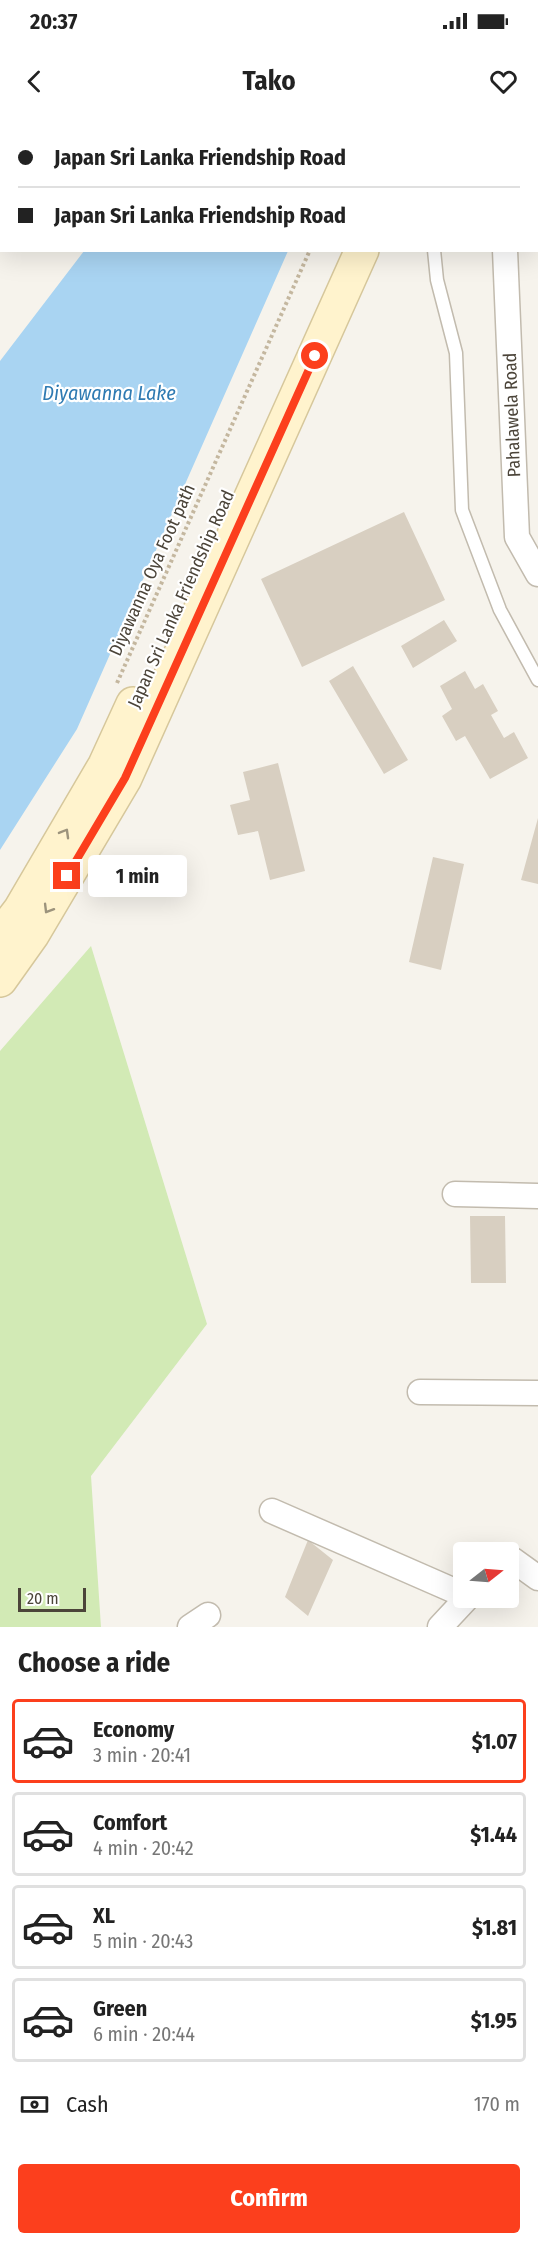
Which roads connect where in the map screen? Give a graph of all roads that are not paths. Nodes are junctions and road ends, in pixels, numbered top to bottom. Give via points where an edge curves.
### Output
1 (338, 252) edge
2 (361, 252) edge
3 (434, 252) edge
4 (505, 252) edge
5 (538, 574) edge
6 (538, 680) edge
7 (0, 936) edge
8 (0, 980) edge
9 (455, 1194) dead end
10 (538, 1196) edge
11 (420, 1392) dead end
12 (538, 1393) edge
13 (272, 1510) dead end
14 (519, 1564) edge
15 (538, 1578) edge
16 (453, 1590) edge
17 (458, 1608) edge
18 (440, 1627) edge

7 -> 1 main road, Japan Sri Lanka Friendship Road via 20,910 105,765
2 -> 8 main road, Japan Sri Lanka Friendship Road via 125,778 32,935
3 - 6 lane via 437,280 456,353 462,510 500,610
4 - 5 street, Pahalawela Road via 517,537
9 - 10 street
11 - 12 street
13 - 16 street
14 - 15 street
17 - 18 street

